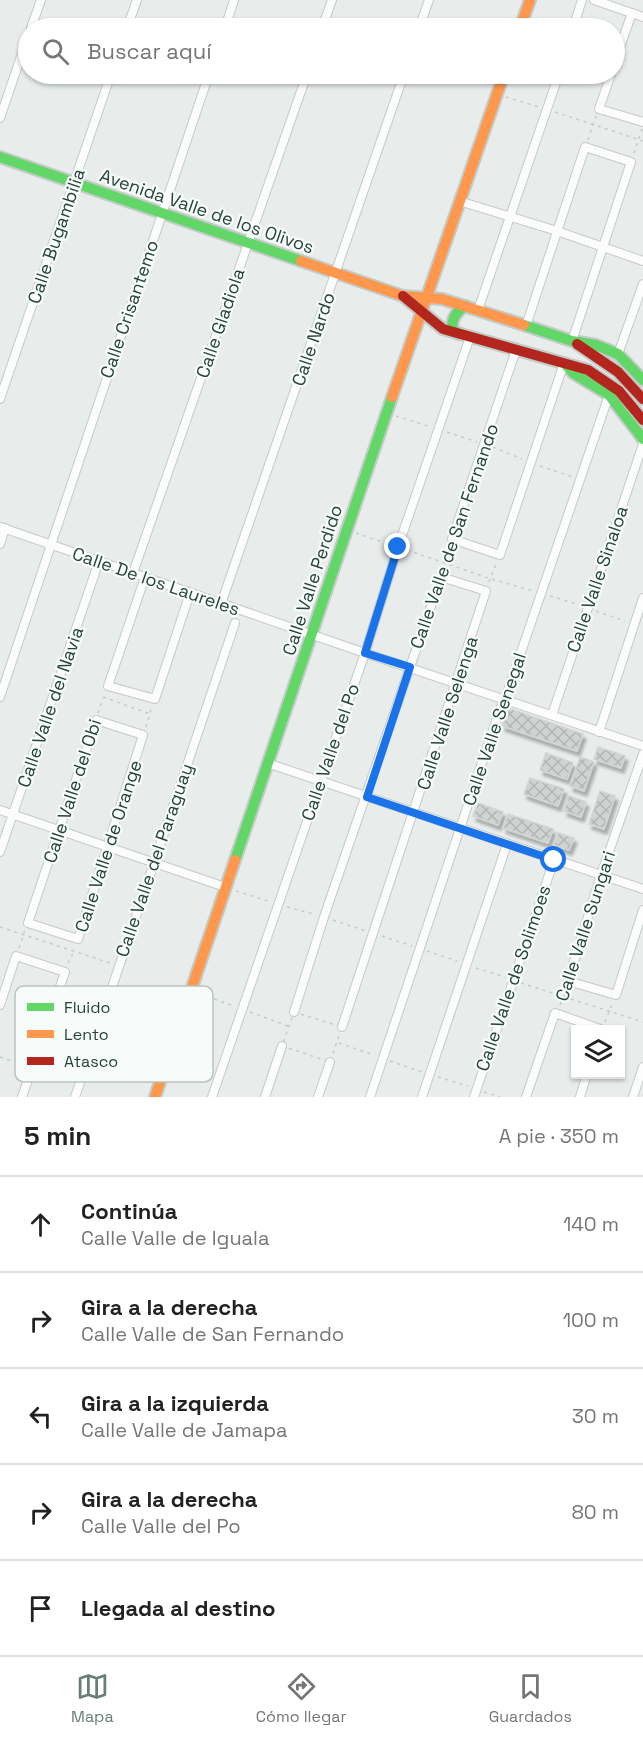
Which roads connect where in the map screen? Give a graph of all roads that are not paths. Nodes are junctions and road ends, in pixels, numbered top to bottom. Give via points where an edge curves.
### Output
1 (41, 0) edge
2 (137, 0) edge
3 (234, 0) edge
4 (332, 0) edge
5 (429, 0) edge
6 (530, 0) edge
7 (582, 0) edge
8 (594, 0) edge
9 (632, 13) junction
10 (643, 17) edge
11 (35, 18) edge
12 (131, 18) edge
13 (228, 18) edge
14 (326, 18) edge
15 (423, 18) edge
16 (524, 18) edge
17 (576, 18) edge
18 (625, 34) edge
19 (18, 65) edge
20 (108, 84) edge
21 (206, 84) edge
22 (304, 84) edge
23 (401, 84) edge
24 (500, 84) edge
25 (556, 84) edge
26 (608, 84) edge
27 (0, 118) edge
28 (643, 124) edge
29 (0, 157) edge
30 (74, 182) junction
31 (459, 201) junction
32 (161, 212) junction
33 (511, 217) junction
34 (557, 231) junction
35 (248, 243) junction
36 (604, 248) junction
37 (643, 261) edge
38 (336, 273) junction
39 (643, 284) edge
40 (403, 296) junction
41 (426, 298) junction
42 (465, 306) junction
43 (422, 310) junction
44 (478, 310) junction
45 (526, 326) junction
46 (464, 336) junction
47 (572, 341) junction
48 (516, 350) junction
49 (618, 354) junction
50 (564, 363) junction
51 (643, 380) edge
52 (609, 395) junction
53 (0, 399) edge
54 (643, 399) edge
55 (643, 420) edge
56 (643, 439) edge
57 (643, 444) edge
58 (3, 528) edge
59 (0, 543) edge
60 (50, 544) junction
61 (99, 561) junction
62 (133, 573) junction
63 (145, 577) junction
64 (486, 591) joint
65 (190, 593) junction
66 (643, 598) edge
67 (221, 604) junction
68 (235, 623) dead end
69 (312, 634) junction
70 (365, 653) junction
71 (410, 667) junction
72 (457, 683) junction
73 (0, 697) edge
74 (505, 699) junction
75 (552, 715) junction
76 (599, 732) junction
77 (143, 735) joint
78 (643, 746) edge
79 (643, 754) edge
80 (267, 763) junction
81 (320, 782) junction
82 (367, 797) junction
83 (0, 810) edge
84 (413, 813) junction
85 (14, 815) junction
86 (461, 828) junction
87 (59, 830) junction
88 (507, 844) junction
89 (108, 847) junction
90 (0, 852) edge
91 (554, 860) junction
92 (154, 861) junction
93 (601, 875) junction
94 (225, 887) junction
95 (643, 889) edge
96 (643, 910) edge
97 (78, 939) joint
98 (59, 986) edge
99 (111, 986) edge
100 (192, 986) edge
101 (0, 1005) edge
102 (294, 1012) road end
103 (591, 1025) edge
104 (342, 1027) road end
105 (282, 1046) road end
106 (330, 1062) road end
107 (643, 1067) edge
108 (585, 1079) edge
109 (27, 1082) edge
110 (80, 1082) edge
111 (160, 1082) edge
112 (475, 1093) edge
113 (22, 1097) edge
114 (75, 1097) edge
115 (155, 1097) edge
116 (212, 1097) edge
117 (265, 1097) edge
118 (318, 1097) edge
119 (370, 1097) edge
120 (422, 1097) edge
121 (526, 1097) edge
122 (580, 1097) edge
123 (633, 1097) edge

1 - 11 street
2 - 12 street
3 - 13 street
4 - 14 street
5 - 15 street
6 - 16 main road
7 - 17 street
8 - 9 street
9 - 10 street
9 - 18 street
19 - 27 street
20 - 30 street, Calle Bugambilia
21 - 32 street, Calle Crisantemo
22 - 35 street, Calle Gladiola
23 - 38 street, Calle Nardo
24 - 31 main road, Calle Valle Perdido
25 - 33 street
26 - 28 street via 599,109
29 - 30 main road, Avenida Valle de los Olivos
30 - 32 main road, Avenida Valle de los Olivos
30 - 53 street, Calle Bugambilia
31 - 33 street
31 - 41 main road, Calle Valle Perdido
32 - 35 main road, Avenida Valle de los Olivos
32 - 60 street, Calle Crisantemo
33 - 34 street
33 - 44 street
34 - 36 street
34 - 36 street via 585,147 631,162
34 - 45 street
35 - 38 main road, Avenida Valle de los Olivos
35 - 62 street, Calle Gladiola
36 - 37 street
36 - 47 street
38 - 40 main road, Avenida Valle de los Olivos
38 - 67 street, Calle Nardo
39 - 49 street
40 - 41 main road, Avenida Valle de los Olivos
40 - 43 main road, Avenida Valle de los Olivos
41 - 42 main road, Avenida Valle de los Olivos
41 - 43 main road, Calle Valle Perdido
42 - 44 main road, Avenida Valle de los Olivos
42 - 46 main road via 451,320 452,329
43 - 46 main road, Avenida Valle de los Olivos via 442,329
43 - 69 main road, Calle Valle Perdido
44 - 45 main road, Avenida Valle de los Olivos
45 - 47 main road, Avenida Valle de los Olivos
46 - 48 main road, Avenida Valle de los Olivos
46 - 70 street, Calle Valle del Po
47 - 49 main road
47 - 54 main road via 618,372
48 - 50 main road, Avenida Valle de los Olivos
48 - 50 street, Calle Valle de San Fernando via 452,539 500,555
49 - 51 main road
50 - 52 main road
50 - 55 main road, Avenida Valle de los Olivos via 588,370 618,388
52 - 56 main road
52 - 74 street, Calle Valle Senegal
57 - 75 street, Calle Valle Sinaloa
58 - 59 street
58 - 60 street, Calle De los Laureles
60 - 61 street, Calle De los Laureles
60 - 73 street, Calle Crisantemo
61 - 62 street, Calle De los Laureles
61 - 85 street, Calle Valle del Navia
62 - 63 street, Calle De los Laureles
63 - 65 street, Calle De los Laureles
63 - 65 street via 108,686 154,699
64 - 71 street, Calle Valle de San Fernando via 441,577
64 - 72 street, Calle Valle Selenga
65 - 67 street, Calle De los Laureles
66 - 76 street
67 - 69 street, Calle De los Laureles
68 - 92 street, Calle Valle del Paraguay
69 - 70 street, Calle De los Laureles
69 - 80 main road, Calle Valle Perdido
70 - 71 street, Calle De los Laureles
70 - 81 street, Calle Valle del Po
71 - 72 street, Calle De los Laureles
71 - 82 street, Calle Valle de San Fernando
72 - 74 street, Calle De los Laureles
72 - 84 street, Calle Valle Selenga
74 - 75 street, Calle De los Laureles
74 - 86 street, Calle Valle Senegal
75 - 76 street, Calle De los Laureles
76 - 78 street, Calle De los Laureles
77 - 87 street, Calle Valle del Obi via 96,720
77 - 89 street, Calle Valle de Orange
79 - 93 street, Calle Valle Sungari
80 - 81 street
80 - 94 main road, Calle Valle Perdido
81 - 82 street
81 - 116 street, Calle Valle del Po
82 - 84 street
82 - 102 street, Calle Valle de San Fernando
83 - 85 street
84 - 86 street
84 - 104 street, Calle Valle Selenga
85 - 87 street
85 - 90 street, Calle Valle del Navia
86 - 88 street
86 - 119 street, Calle Valle Senegal
87 - 89 street
87 - 97 street, Calle Valle del Obi via 28,923
88 - 91 street
88 - 120 street
89 - 92 street
89 - 97 street, Calle Valle de Orange
91 - 93 street
91 - 112 street, Calle Valle de Solimoes
92 - 94 street
92 - 99 street, Calle Valle del Paraguay
93 - 95 street
93 - 96 street, Calle Valle Sungari via 568,981 616,995
94 - 100 main road, Calle Valle Perdido
98 - 101 street via 64,972 16,956
103 - 121 street, Calle Valle Sungari via 555,1013
105 - 117 street
106 - 118 street
107 - 123 street
108 - 122 street
109 - 113 street
110 - 114 street, Calle Valle del Paraguay
111 - 115 main road, Calle Valle Perdido

